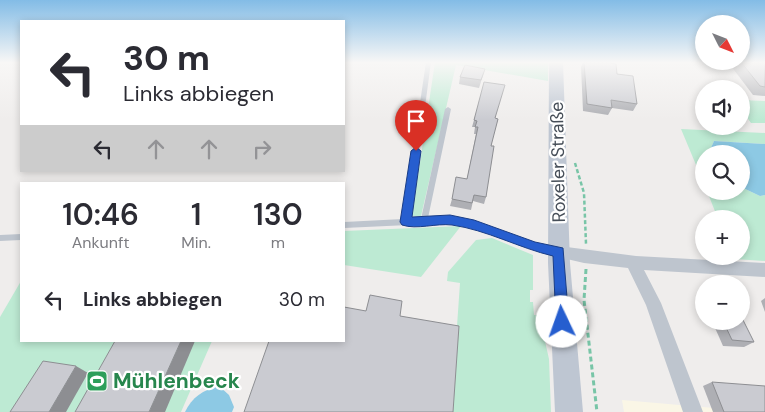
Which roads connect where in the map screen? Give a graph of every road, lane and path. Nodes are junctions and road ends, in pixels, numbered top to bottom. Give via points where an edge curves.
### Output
1 (426, 81) edge
2 (556, 81) edge
3 (448, 109) dead end
4 (574, 160) dead end
5 (424, 221) junction
6 (406, 222) junction
7 (345, 225) edge
8 (0, 238) edge
9 (20, 238) edge
10 (559, 252) junction
11 (587, 257) junction
12 (633, 262) junction
13 (765, 270) edge
14 (569, 412) edge
15 (597, 412) edge
16 (694, 412) edge

1 - 6 lane
2 - 10 main road, Roxeler Straße
3 - 5 lane
4 - 11 path via 584,193
5 - 6 lane
5 - 10 lane via 450,220 474,225 535,247
6 - 7 lane
8 - 9 lane
10 - 11 street
10 - 14 main road, Roxeler Straße
11 - 12 street
11 - 15 path via 584,300
12 - 13 street
12 - 16 street via 653,303

